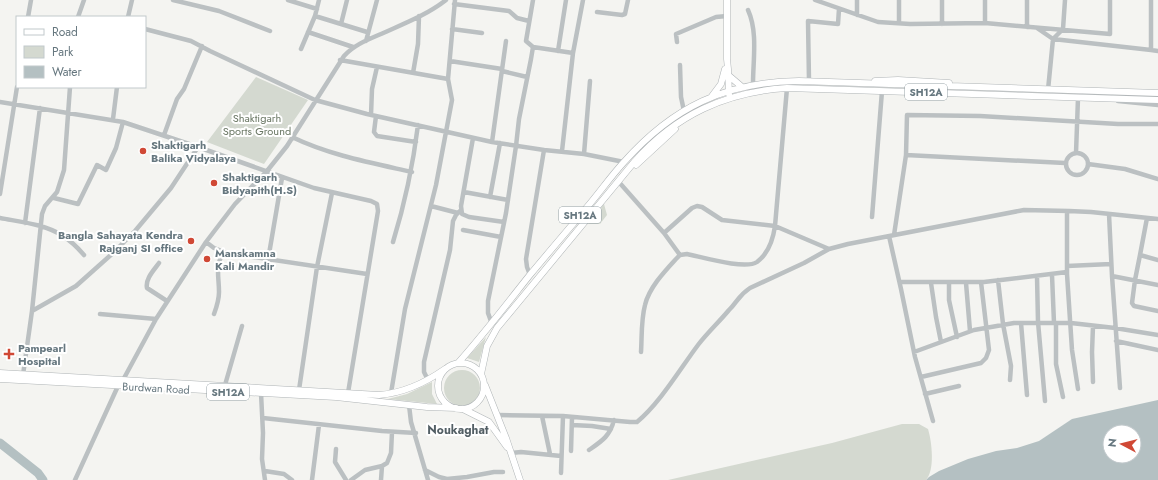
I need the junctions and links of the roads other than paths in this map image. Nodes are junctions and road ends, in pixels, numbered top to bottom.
1 (31, 0) edge
2 (84, 0) edge
3 (132, 0) edge
4 (173, 0) edge
5 (288, 0) edge
6 (319, 0) edge
7 (347, 0) edge
8 (377, 0) edge
9 (446, 0) edge
10 (533, 0) edge
11 (566, 0) edge
12 (583, 0) edge
13 (628, 0) edge
14 (727, 0) edge
15 (815, 0) edge
16 (857, 0) edge
17 (899, 0) edge
18 (942, 0) edge
19 (985, 0) edge
20 (1027, 0) edge
21 (1065, 0) edge
22 (1110, 0) edge
23 (1150, 0) edge
24 (440, 2) edge
25 (455, 2) edge
26 (827, 2) edge
27 (317, 9) junction
28 (839, 9) junction
29 (748, 10) dead end
30 (597, 12) dead end
31 (857, 15) junction
32 (28, 16) edge
33 (78, 16) edge
34 (128, 16) edge
35 (315, 16) junction
36 (419, 16) junction
37 (727, 16) junction
38 (529, 21) junction
39 (898, 23) junction
40 (985, 23) junction
41 (340, 24) junction
42 (942, 24) junction
43 (1027, 27) junction
44 (1037, 28) junction
45 (146, 29) edge
46 (452, 29) junction
47 (1063, 29) junction
48 (270, 31) dead end
49 (308, 32) junction
50 (367, 32) junction
51 (482, 33) dead end
52 (1053, 39) junction
53 (366, 41) junction
54 (506, 41) dead end
55 (677, 42) dead end
56 (202, 46) junction
57 (353, 47) junction
58 (532, 47) junction
59 (301, 49) dead end
60 (1151, 50) junction
61 (558, 51) junction
62 (1158, 51) edge
63 (573, 53) junction
64 (340, 60) junction
65 (450, 61) junction
66 (680, 65) dead end
67 (377, 67) junction
68 (502, 70) junction
69 (727, 72) junction
70 (413, 73) junction
71 (527, 77) junction
72 (448, 79) junction
73 (590, 81) dead end
74 (809, 81) junction
75 (753, 84) junction
76 (742, 87) junction
77 (17, 88) edge
78 (70, 88) edge
79 (117, 88) edge
80 (787, 88) junction
81 (882, 90) junction
82 (1048, 90) junction
83 (726, 91) junction
84 (1158, 93) edge
85 (711, 97) junction
86 (727, 98) junction
87 (1078, 98) junction
88 (1098, 99) junction
89 (315, 100) junction
90 (1158, 100) edge
91 (0, 102) edge
92 (15, 104) junction
93 (1158, 105) edge
94 (40, 108) junction
95 (684, 110) junction
96 (68, 112) junction
97 (373, 115) junction
98 (113, 119) junction
99 (123, 122) junction
100 (1077, 122) junction
101 (1158, 124) edge
102 (418, 125) junction
103 (446, 132) junction
104 (164, 135) junction
105 (292, 137) junction
106 (473, 138) junction
107 (416, 142) junction
108 (492, 142) junction
109 (500, 143) junction
110 (516, 146) junction
111 (198, 147) junction
112 (544, 150) junction
113 (562, 152) junction
114 (1076, 153) junction
115 (584, 154) junction
116 (906, 155) junction
117 (624, 162) junction
118 (1065, 163) junction
119 (1088, 164) junction
120 (267, 171) junction
121 (412, 172) junction
122 (282, 178) junction
123 (1158, 179) edge
124 (618, 181) junction
125 (464, 192) junction
126 (332, 193) junction
127 (0, 194) edge
128 (490, 197) junction
129 (54, 198) junction
130 (508, 200) junction
131 (431, 206) junction
132 (1069, 211) junction
133 (459, 212) junction
134 (1109, 214) junction
135 (872, 216) dead end
136 (0, 218) edge
137 (1147, 218) junction
138 (1158, 219) edge
139 (504, 222) junction
140 (25, 223) junction
141 (40, 226) junction
142 (775, 226) junction
143 (463, 230) dead end
144 (664, 233) junction
145 (891, 235) junction
146 (501, 237) junction
147 (206, 242) junction
148 (393, 242) dead end
149 (829, 249) junction
150 (222, 252) junction
151 (84, 255) dead end
152 (680, 255) junction
153 (1140, 255) junction
154 (268, 260) junction
155 (1158, 260) edge
156 (159, 262) dead end
157 (1111, 264) junction
158 (1067, 266) junction
159 (317, 267) junction
160 (1067, 272) junction
161 (368, 274) junction
162 (530, 275) junction
163 (1052, 275) junction
164 (1038, 276) junction
165 (1112, 276) junction
166 (998, 280) junction
167 (1135, 280) junction
168 (900, 282) junction
169 (981, 282) junction
170 (931, 283) junction
171 (949, 283) junction
172 (966, 283) junction
173 (1158, 285) edge
174 (167, 301) junction
175 (32, 311) junction
176 (1158, 311) edge
177 (100, 314) dead end
178 (214, 314) dead end
179 (156, 319) junction
180 (1038, 322) junction
181 (1021, 323) junction
182 (1055, 323) junction
183 (1071, 323) junction
184 (492, 324) junction
185 (1003, 324) junction
186 (242, 326) dead end
187 (1093, 326) junction
188 (986, 327) junction
189 (1115, 328) junction
190 (970, 331) junction
191 (1158, 335) edge
192 (957, 337) junction
193 (1116, 341) junction
194 (941, 342) junction
195 (1158, 350) edge
196 (641, 352) dead end
197 (914, 352) junction
198 (458, 363) junction
199 (446, 369) junction
200 (0, 373) edge
201 (481, 374) junction
202 (23, 375) junction
203 (921, 377) junction
204 (0, 379) edge
205 (124, 380) junction
206 (428, 380) junction
207 (1010, 380) dead end
208 (84, 381) junction
209 (484, 381) junction
210 (1093, 382) dead end
211 (225, 385) junction
212 (118, 386) junction
213 (960, 386) dead end
214 (1120, 388) dead end
215 (1078, 389) dead end
216 (299, 390) junction
217 (260, 393) junction
218 (348, 393) junction
219 (391, 393) junction
220 (925, 394) junction
221 (1027, 395) dead end
222 (365, 397) junction
223 (1063, 397) dead end
224 (1045, 401) dead end
225 (409, 405) junction
226 (456, 408) junction
227 (463, 409) junction
228 (498, 415) junction
229 (542, 416) junction
230 (563, 416) junction
231 (572, 417) junction
232 (263, 418) junction
233 (614, 420) junction
234 (933, 421) dead end
235 (319, 425) junction
236 (572, 425) junction
237 (611, 429) junction
238 (392, 432) junction
239 (416, 433) junction
240 (336, 449) dead end
241 (589, 450) dead end
242 (571, 451) dead end
243 (510, 452) junction
244 (550, 454) junction
245 (561, 456) junction
246 (382, 466) junction
247 (425, 470) junction
248 (265, 471) junction
249 (503, 472) dead end
250 (561, 473) dead end
251 (75, 480) edge
252 (266, 480) edge
253 (292, 480) edge
254 (312, 480) edge
255 (346, 480) edge
256 (351, 480) edge
257 (382, 480) edge
258 (428, 480) edge
259 (520, 480) edge

1 - 32 street
2 - 33 street
3 - 34 street
4 - 48 street
5 - 27 street
6 - 27 street
7 - 41 street
8 - 50 street
9 - 24 street
10 - 38 street
11 - 61 street
12 - 63 street
13 - 30 street
14 - 37 main road
15 - 26 street
16 - 31 street
17 - 39 street
18 - 42 street
19 - 40 street
20 - 43 street
21 - 47 street
22 - 47 street
23 - 60 street
24 - 36 street
25 - 38 street
25 - 46 street
26 - 28 street
27 - 35 street
28 - 31 street
28 - 74 street
29 - 75 street
31 - 39 street
35 - 41 street
35 - 49 street
36 - 53 street
36 - 70 street
37 - 55 street
37 - 69 main road
38 - 58 street
39 - 42 street
40 - 42 street
40 - 43 street
41 - 50 street
43 - 44 street
44 - 47 street
44 - 52 street
45 - 56 street
46 - 51 street
46 - 65 street
47 - 52 street
49 - 57 street
49 - 59 street
50 - 53 street
52 - 60 street
52 - 82 street
53 - 57 street
54 - 68 street
56 - 89 street
56 - 104 street
57 - 64 street
58 - 61 street
58 - 71 street
60 - 62 street
61 - 63 street
63 - 113 street
64 - 67 street
64 - 89 street
65 - 68 street
65 - 72 street
66 - 95 street
67 - 70 street
67 - 97 street
68 - 71 street
68 - 108 street
69 - 76 main road
69 - 83 main road
69 - 85 main road
70 - 72 street
71 - 110 street
72 - 103 street
73 - 115 street
74 - 75 main road, SH12A
74 - 82 main road, SH12A
75 - 76 main road, SH12A
76 - 83 main road, SH12A
77 - 92 street
78 - 96 street
79 - 98 street
80 - 81 main road, SH12A
80 - 86 main road, SH12A
80 - 142 street
81 - 87 main road, SH12A
81 - 135 street
82 - 84 main road, SH12A
83 - 85 main road, SH12A
83 - 86 main road
85 - 95 main road, SH12A
86 - 124 main road, SH12A
87 - 88 main road, SH12A
87 - 100 street
88 - 90 main road, SH12A
88 - 93 street
89 - 97 street
89 - 105 street
91 - 92 street
92 - 94 street
92 - 127 street
94 - 96 street
94 - 140 street
95 - 117 main road, SH12A
96 - 98 street
96 - 129 street
97 - 102 street
97 - 107 street
98 - 99 street
99 - 104 street
99 - 129 street
100 - 101 street
100 - 114 street
100 - 116 street
102 - 103 street
102 - 107 street
103 - 106 street
103 - 131 street
104 - 111 street
105 - 120 street
105 - 121 street
106 - 108 street
106 - 125 street
107 - 121 street
108 - 109 street
109 - 110 street
109 - 128 street
110 - 112 street
110 - 130 street
111 - 120 street
111 - 175 street
112 - 113 street
112 - 162 street
113 - 115 street
114 - 118 street
114 - 119 street
115 - 117 street
116 - 118 street
116 - 145 street
117 - 162 main road, SH12A
118 - 119 street
119 - 123 street
120 - 122 street
120 - 147 street
121 - 148 street
122 - 126 street
122 - 154 street
124 - 144 street
124 - 201 main road, SH12A
125 - 128 street
125 - 133 street
126 - 159 street
126 - 161 street
128 - 130 street
129 - 141 street
130 - 139 street
131 - 133 street
131 - 219 street
132 - 134 street
132 - 145 street
132 - 158 street
133 - 139 street
133 - 206 street
134 - 137 street
134 - 157 street
136 - 140 street
137 - 138 street
137 - 153 street
139 - 146 street
140 - 141 street
141 - 151 street
141 - 175 street
142 - 144 street
142 - 149 street
142 - 152 street
143 - 146 street
144 - 152 street
145 - 149 street
145 - 168 street
146 - 184 street
147 - 150 street
147 - 174 street
149 - 233 street
150 - 154 street
150 - 178 street
152 - 196 street
153 - 155 street
153 - 167 street
154 - 159 street
156 - 174 street
157 - 158 street
157 - 165 street
158 - 160 street
159 - 161 street
159 - 216 street
160 - 163 street
160 - 183 street
161 - 218 street
162 - 184 main road, SH12A
163 - 164 street
163 - 182 street
164 - 166 street
164 - 180 street
165 - 167 street
165 - 189 street
166 - 169 street
166 - 185 street
167 - 173 street
167 - 176 street
168 - 170 street
168 - 197 street
169 - 172 street
169 - 188 street
170 - 171 street
170 - 194 street
171 - 172 street
171 - 192 street
172 - 190 street
174 - 179 street
175 - 202 street
177 - 179 street
179 - 205 street
180 - 181 street
180 - 182 street
180 - 224 street
181 - 185 street
181 - 221 street
182 - 183 street
182 - 223 street
183 - 187 street
183 - 215 street
184 - 198 main road, SH12A
185 - 188 street
185 - 207 street
186 - 211 street
187 - 189 street
187 - 210 street
188 - 190 street
188 - 203 street
189 - 191 street
189 - 193 street
190 - 192 street
192 - 194 street
193 - 195 street
193 - 214 street
194 - 197 street
197 - 203 street
198 - 199 main road, SH12A
198 - 201 main road
199 - 206 main road, Burdwan Road / SH12A
199 - 226 main road, SH12A
200 - 202 main road, Burdwan Road / SH12A
201 - 209 main road
202 - 208 main road, Burdwan Road / SH12A
203 - 220 street
204 - 208 main road, Burdwan Road / SH12A
205 - 208 main road, Burdwan Road / SH12A
205 - 211 main road, Burdwan Road / SH12A
206 - 219 main road, Burdwan Road / SH12A
208 - 212 main road, Burdwan Road / SH12A
209 - 227 main road
209 - 228 main road
211 - 216 main road, Burdwan Road / SH12A
212 - 217 main road, Burdwan Road / SH12A
212 - 251 street
213 - 220 street
216 - 218 main road, Burdwan Road / SH12A
217 - 222 main road, Burdwan Road / SH12A
217 - 232 street
218 - 222 main road, Burdwan Road / SH12A
219 - 222 main road, Burdwan Road / SH12A
220 - 234 street
222 - 225 main road, Burdwan Road / SH12A
225 - 226 main road, Burdwan Road / SH12A
225 - 239 street
226 - 227 main road, SH12A
227 - 243 main road
228 - 229 street
228 - 243 main road
229 - 230 street
229 - 244 street
230 - 231 street
230 - 245 street
231 - 233 street
231 - 236 street
232 - 235 street
232 - 248 street
233 - 237 street
235 - 238 street
235 - 254 street
236 - 237 street
236 - 242 street
237 - 241 street
238 - 239 street
238 - 246 street
239 - 247 street
240 - 255 street
243 - 244 street
243 - 259 main road
244 - 245 street
245 - 250 street
246 - 256 street
246 - 257 street
247 - 249 street
247 - 258 street
248 - 252 street
248 - 253 street

